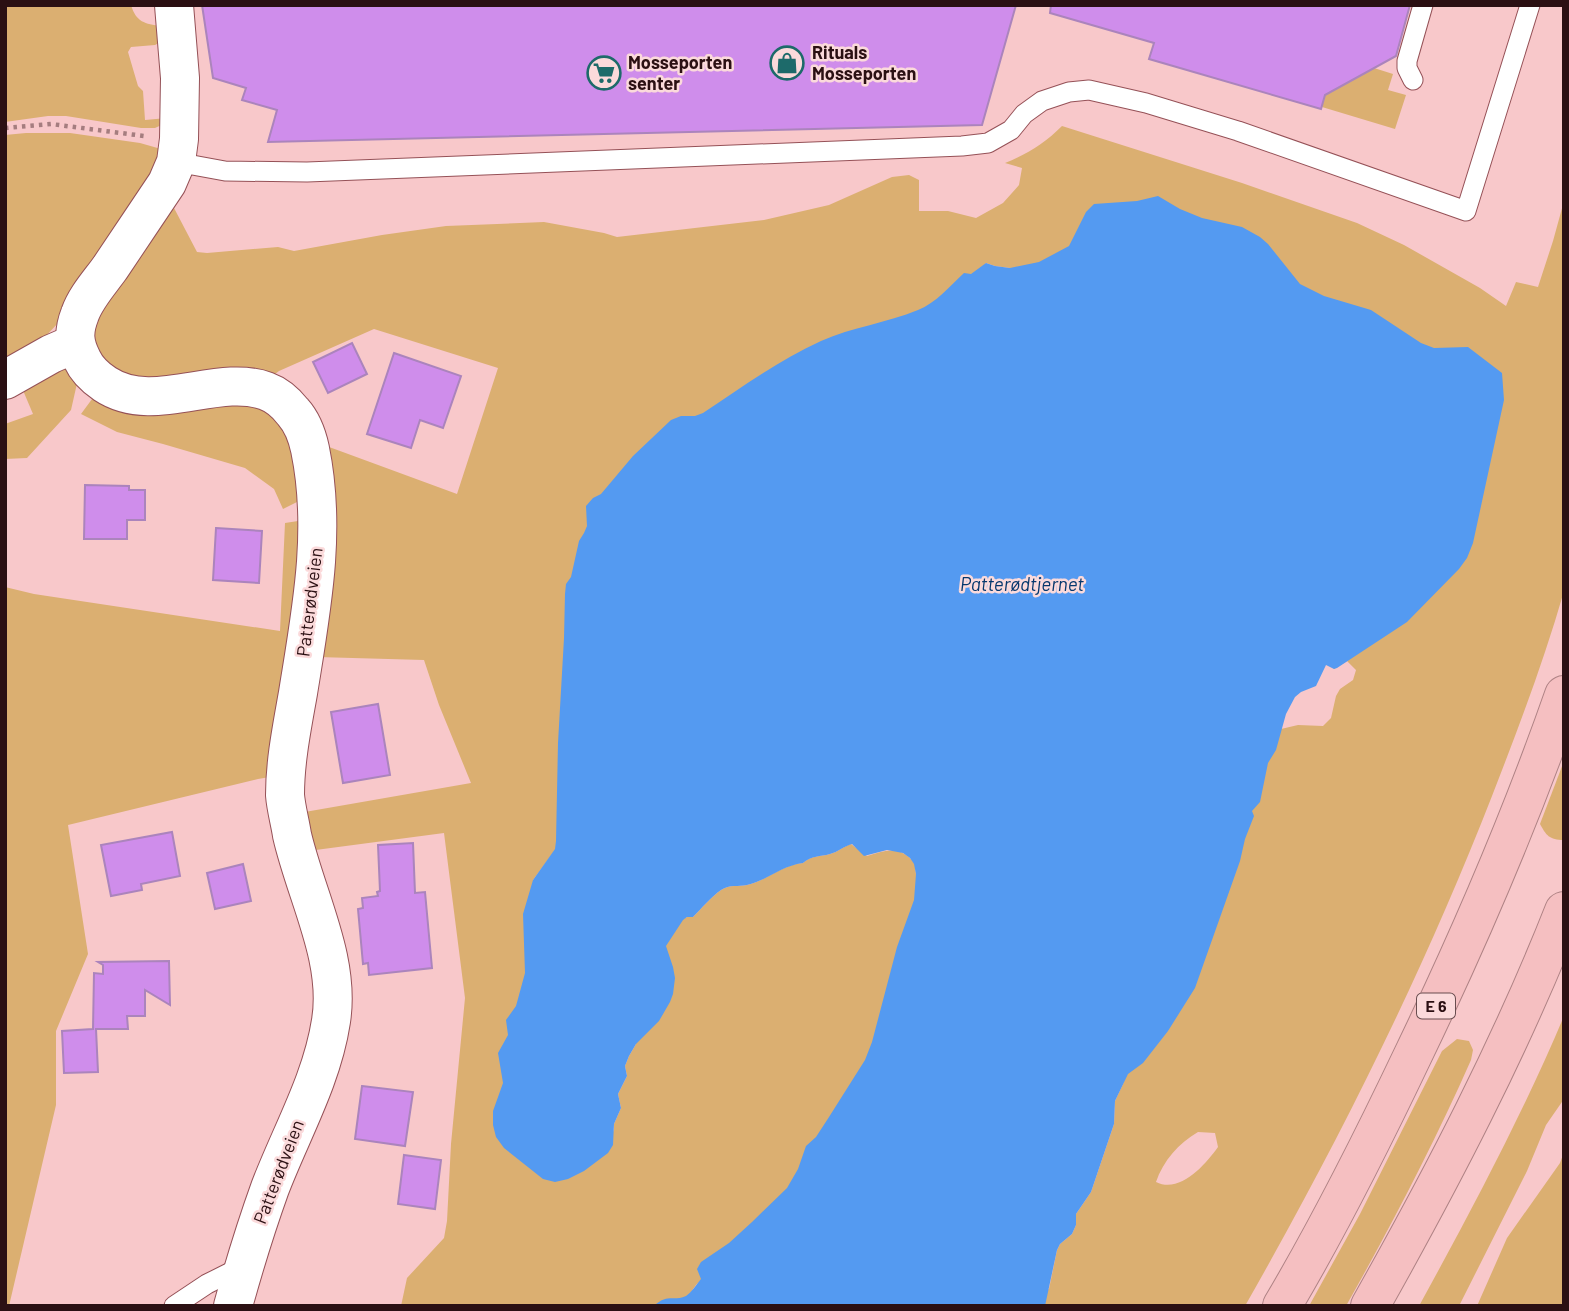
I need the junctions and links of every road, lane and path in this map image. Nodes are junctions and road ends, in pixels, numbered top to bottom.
1 (174, 5) edge
2 (1423, 5) edge
3 (1530, 5) edge
4 (1413, 80) dead end
5 (5, 128) edge
6 (177, 151) junction
7 (74, 344) junction
8 (5, 380) edge
9 (1564, 695) edge
10 (1564, 911) edge
11 (238, 1290) edge
12 (174, 1306) edge
13 (1282, 1306) edge
14 (1370, 1306) edge

1 - 6 street
2 - 4 lane
3 - 6 lane
5 - 6 path
6 - 7 street
7 - 8 street
7 - 11 street, Patterødveien
9 - 13 highway, E 6
10 - 14 highway
11 - 12 lane

